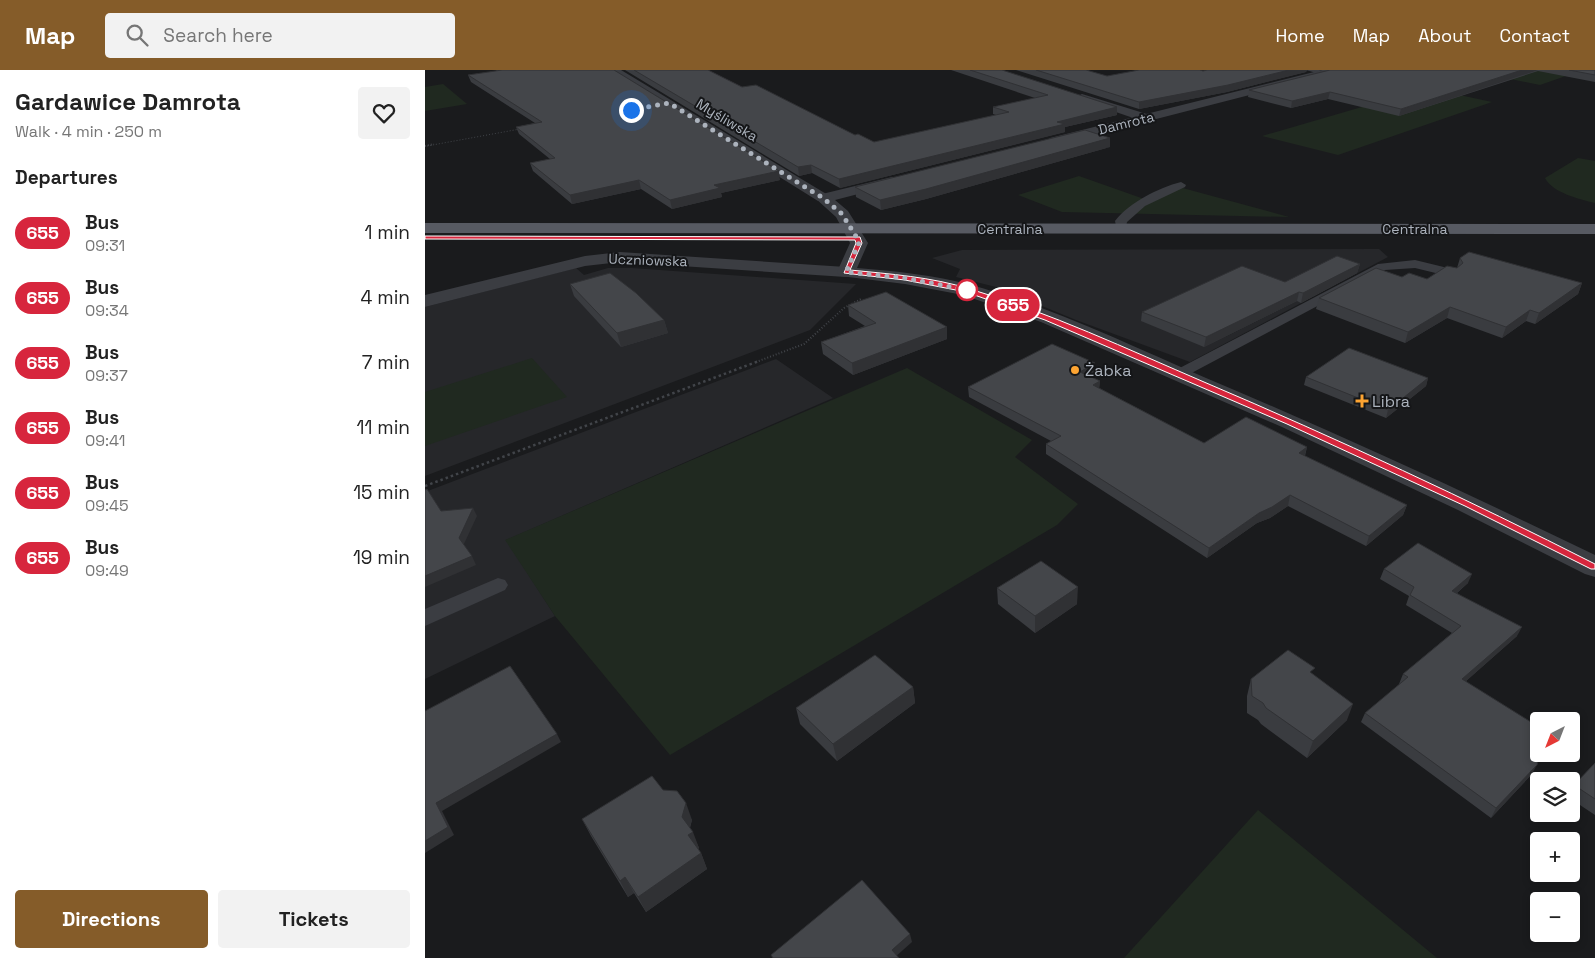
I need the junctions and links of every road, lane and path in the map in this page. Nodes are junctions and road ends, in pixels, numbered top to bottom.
1 (614, 70) edge
2 (1310, 70) edge
3 (1329, 72) edge
4 (1073, 94) edge
5 (1147, 118) junction
6 (522, 129) edge
7 (1042, 144) edge
8 (425, 146) edge
9 (909, 177) edge
10 (1181, 185) dead end
11 (823, 198) junction
12 (425, 228) edge
13 (1121, 229) junction
14 (1595, 229) edge
15 (854, 233) junction
16 (425, 238) edge
17 (1595, 239) edge
18 (846, 272) junction
19 (1452, 273) edge
20 (867, 296) edge
21 (425, 301) edge
22 (1179, 374) junction
23 (425, 486) edge
24 (1595, 567) edge
25 (498, 585) dead end
26 (425, 618) edge

1 - 11 street, Myśliwska
2 - 3 lane
3 - 5 street, Damrota
4 - 5 street
5 - 7 street, Damrota
6 - 8 path
9 - 11 street
10 - 13 lane
11 - 15 street
12 - 15 main road, Centralna
13 - 14 main road, Centralna
13 - 15 main road, Centralna
15 - 16 main road, Centralna
15 - 17 main road, Centralna
15 - 18 street
18 - 21 street, Uczniowska
18 - 22 street, Uczniowska
19 - 22 lane
20 - 23 path
22 - 24 street, Uczniowska
25 - 26 lane

